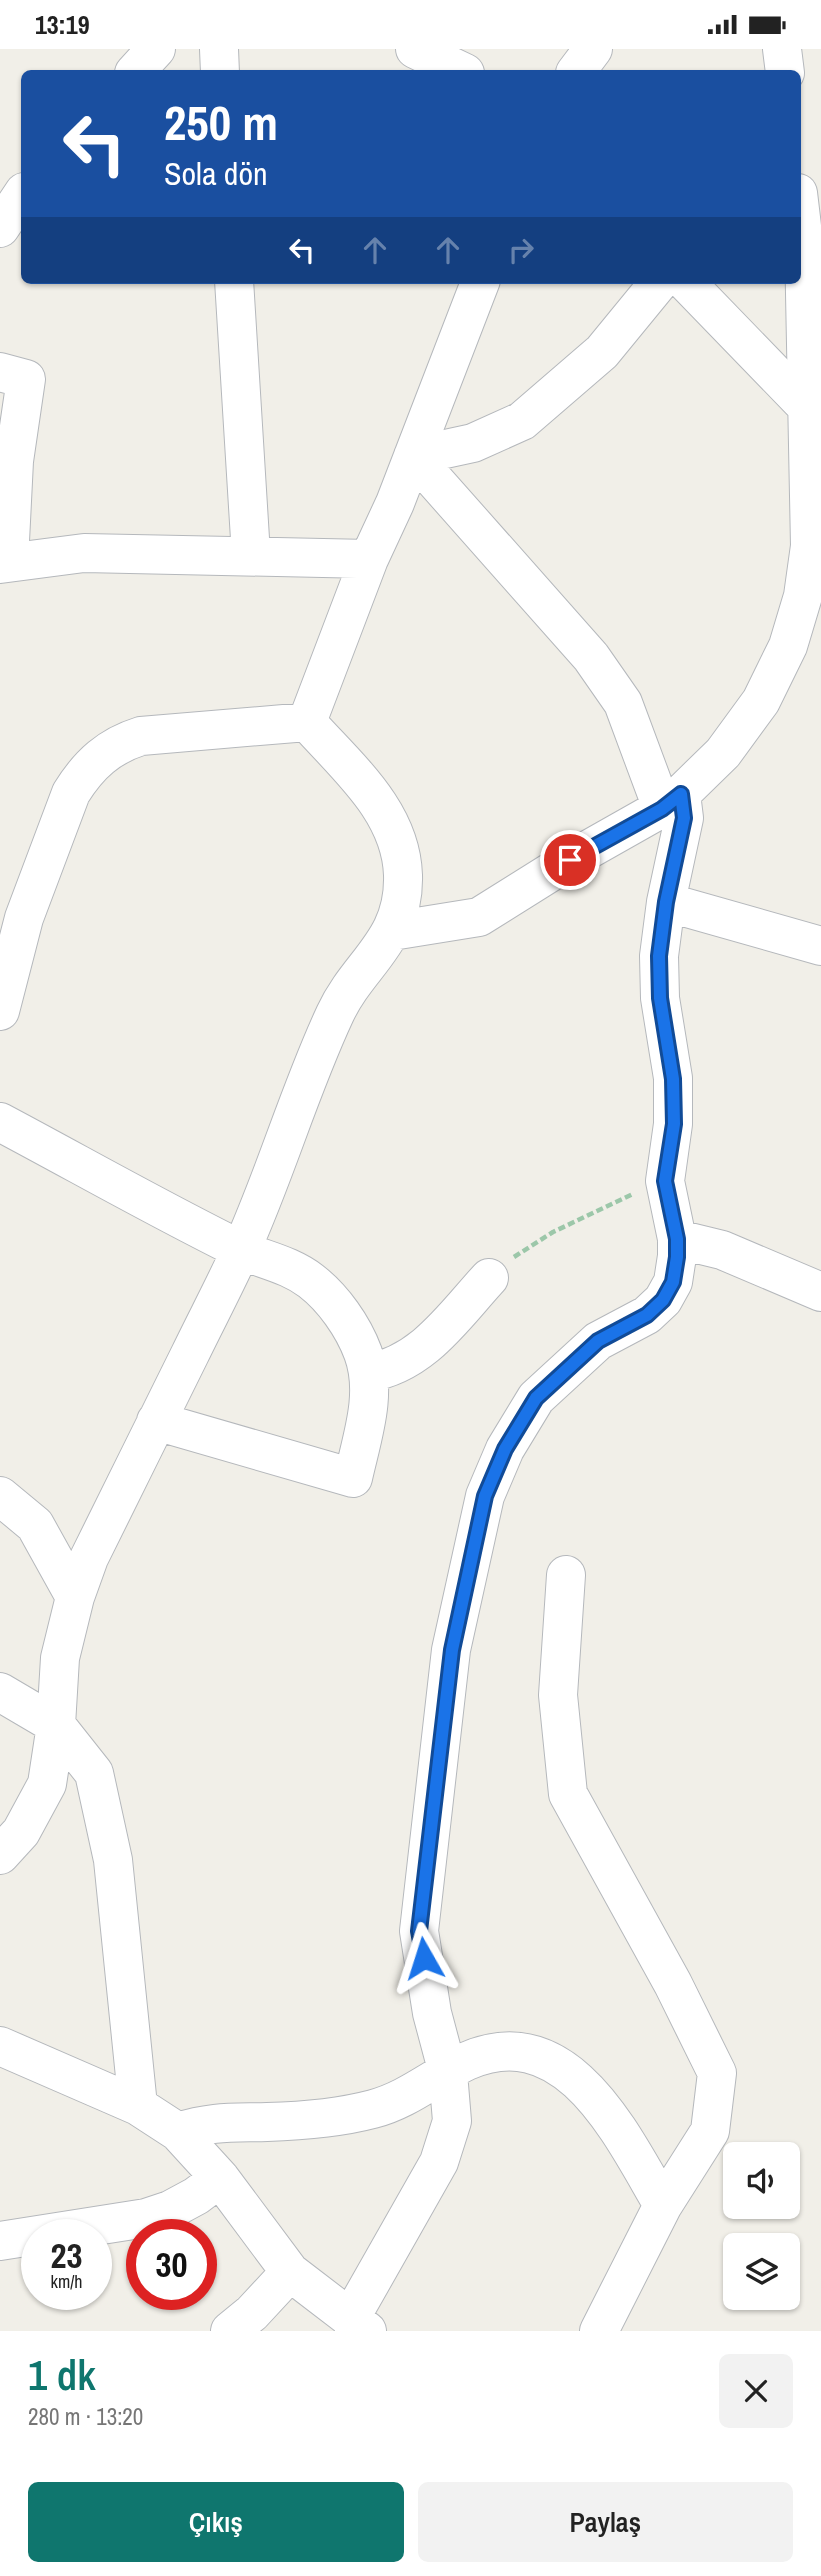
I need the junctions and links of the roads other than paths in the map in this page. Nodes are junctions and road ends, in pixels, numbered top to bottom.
1 (156, 49) edge
2 (219, 49) edge
3 (415, 49) edge
4 (593, 49) edge
5 (782, 49) edge
6 (137, 70) edge
7 (220, 70) edge
8 (459, 70) edge
9 (577, 70) edge
10 (785, 70) edge
11 (21, 196) edge
12 (806, 197) edge
13 (0, 227) edge
14 (234, 284) edge
15 (479, 284) edge
16 (658, 284) edge
17 (688, 284) edge
18 (0, 372) edge
19 (805, 405) junction
20 (413, 456) junction
21 (815, 547) edge
22 (251, 555) junction
23 (369, 559) junction
24 (5, 563) edge
25 (307, 722) junction
26 (672, 801) junction
27 (666, 902) junction
28 (12, 907) edge
29 (393, 931) junction
30 (821, 946) edge
31 (0, 1010) edge
32 (0, 1122) edge
33 (677, 1239) junction
34 (241, 1250) junction
35 (489, 1278) road end
36 (821, 1292) edge
37 (368, 1373) junction
38 (156, 1421) junction
39 (0, 1496) edge
40 (566, 1575) dead end
41 (75, 1597) junction
42 (0, 1692) edge
43 (56, 1725) junction
44 (0, 1855) edge
45 (0, 2046) edge
46 (448, 2073) junction
47 (138, 2106) junction
48 (178, 2132) junction
49 (220, 2178) junction
50 (663, 2205) junction
51 (0, 2241) edge
52 (290, 2271) junction
53 (359, 2325) edge
54 (230, 2331) edge
55 (599, 2331) edge

1 - 6 street
2 - 7 street
3 - 8 street
4 - 9 street
5 - 10 street
11 - 13 street
12 - 19 street
14 - 22 street
15 - 20 street
16 - 20 street
17 - 19 street
18 - 24 street
19 - 21 street
20 - 23 street
20 - 26 street
21 - 26 street
22 - 23 street
22 - 24 street
23 - 25 street
25 - 28 street
25 - 29 street
26 - 27 street
26 - 29 street
27 - 30 street
27 - 33 street
28 - 31 street
29 - 34 street
32 - 34 street
33 - 36 street
33 - 46 street
34 - 37 street
34 - 38 street
35 - 37 street
37 - 38 street
38 - 41 street
39 - 41 street
40 - 50 street
41 - 43 street
42 - 43 street
43 - 44 street
43 - 47 street
45 - 47 street
46 - 48 street
46 - 50 street
46 - 53 street
47 - 48 street
48 - 49 street
49 - 51 street
49 - 52 street
50 - 55 street
52 - 53 street
52 - 54 street

